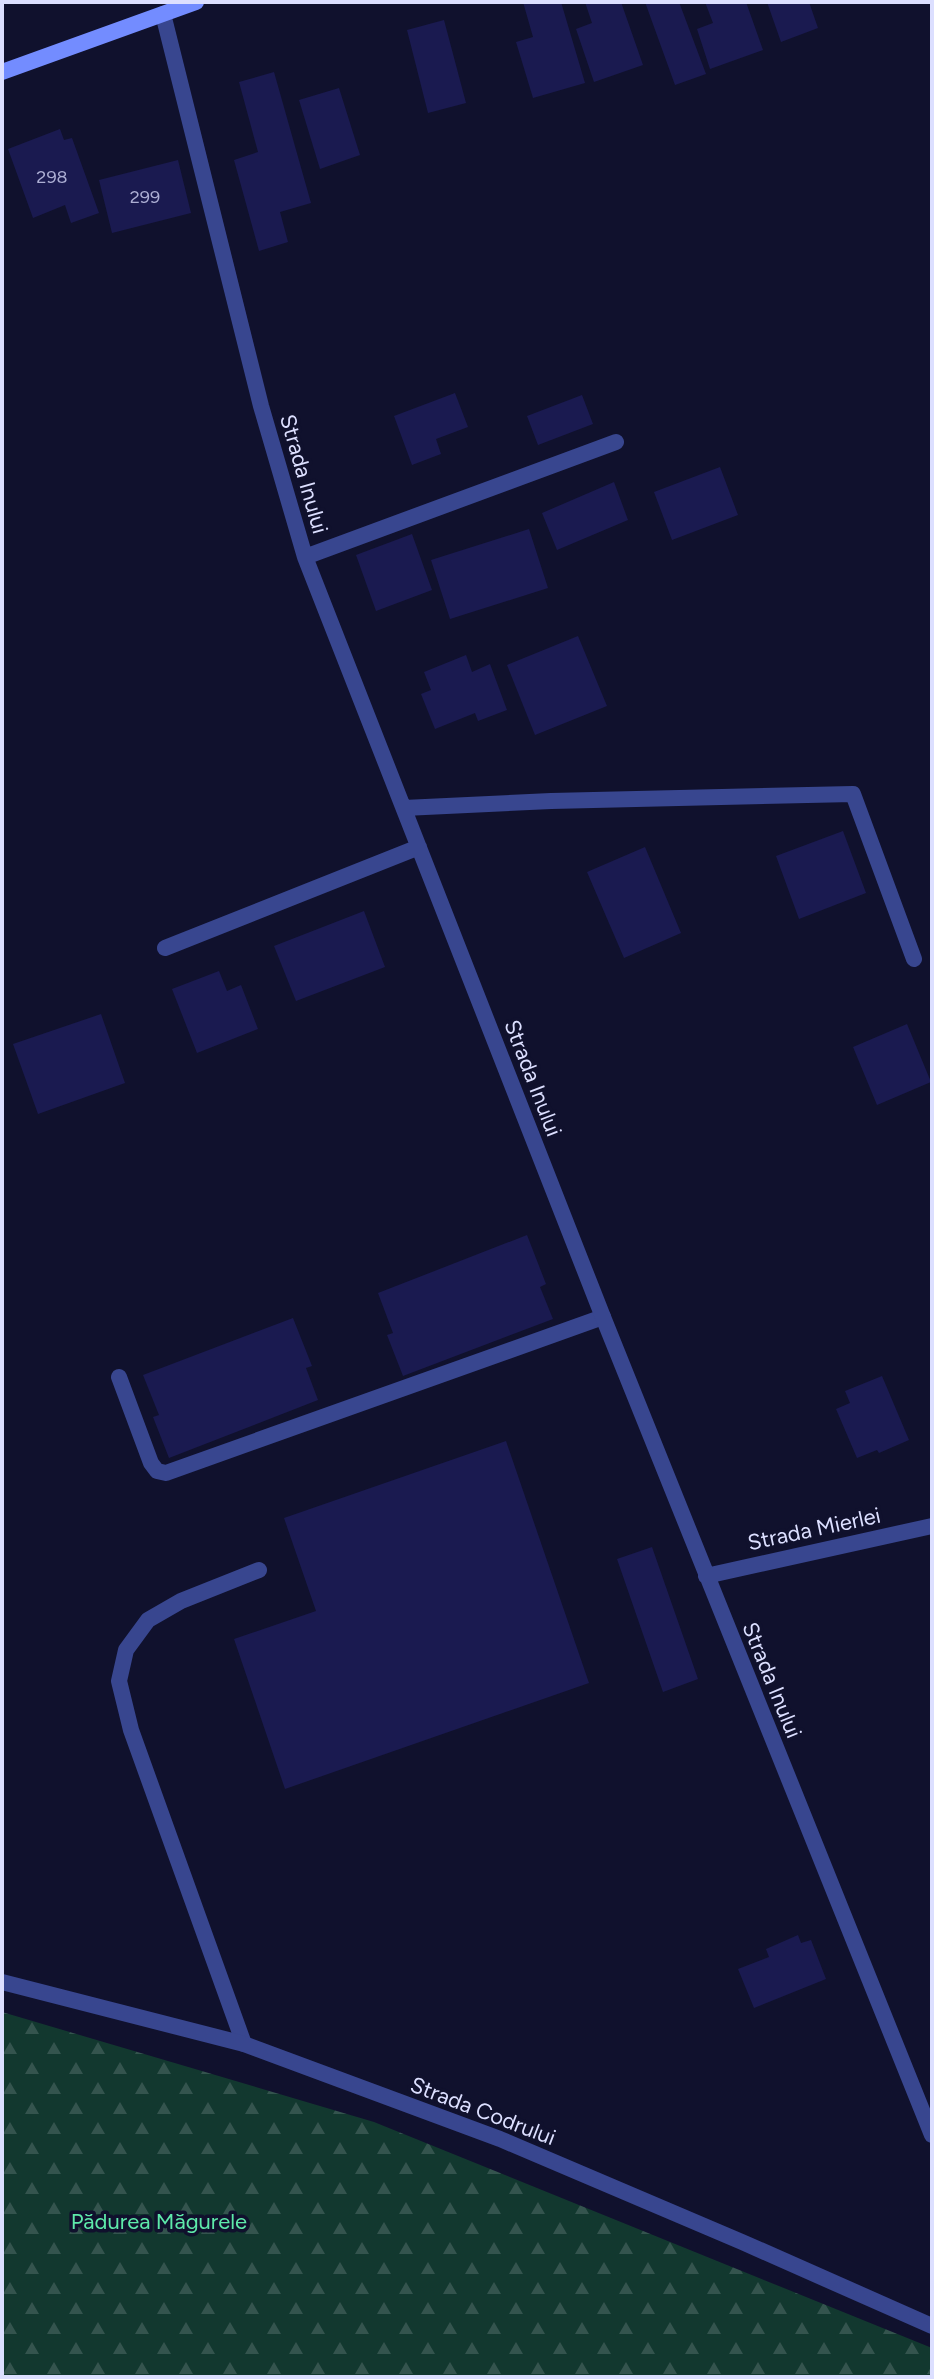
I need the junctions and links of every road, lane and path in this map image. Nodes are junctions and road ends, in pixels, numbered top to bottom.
1 (191, 3) edge
2 (163, 14) junction
3 (2, 72) edge
4 (616, 442) dead end
5 (305, 557) junction
6 (404, 808) junction
7 (419, 847) junction
8 (165, 948) dead end
9 (914, 959) dead end
10 (603, 1317) junction
11 (119, 1377) dead end
12 (932, 1526) edge
13 (259, 1570) dead end
14 (706, 1576) junction
15 (2, 1982) edge
16 (244, 2044) junction
17 (932, 2135) edge
18 (932, 2326) edge

1 - 2 main road
2 - 3 main road
2 - 5 street, Strada Inului
4 - 5 street
5 - 6 street, Strada Inului
6 - 7 street, Strada Inului
6 - 9 street
7 - 8 street
7 - 10 street, Strada Inului
10 - 11 street
10 - 14 street, Strada Inului
12 - 14 street, Strada Mierlei
13 - 16 street
14 - 17 street, Strada Inului
15 - 16 street, Strada Codrului
16 - 18 street, Strada Codrului

